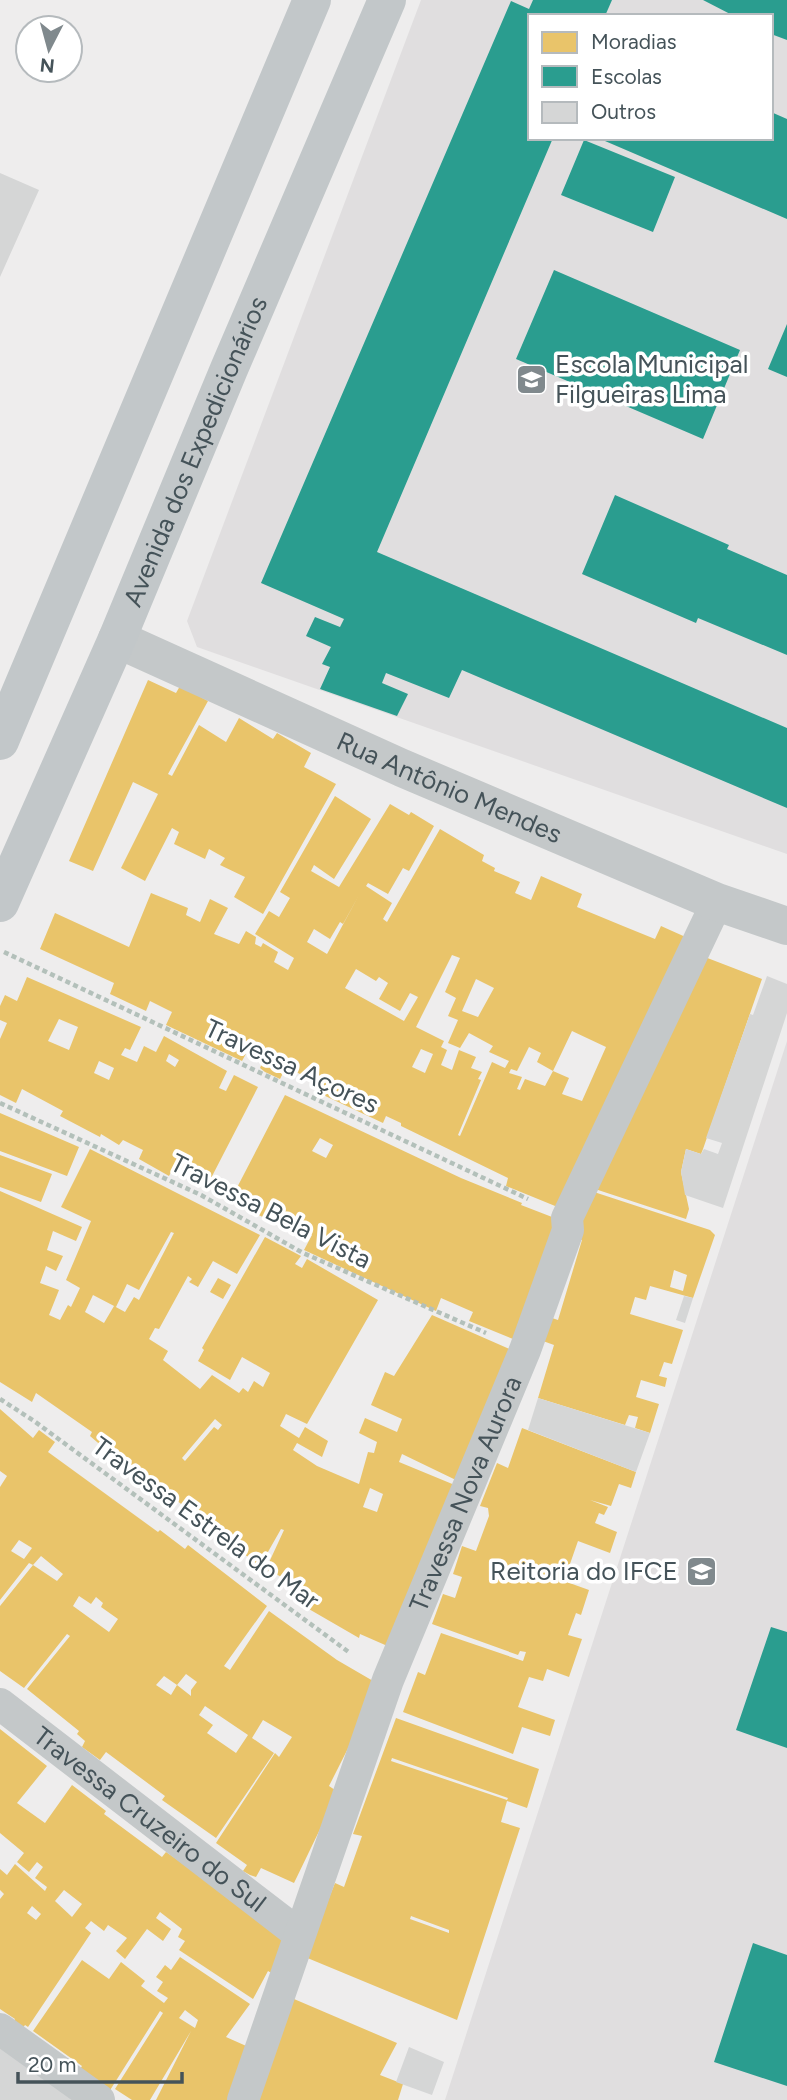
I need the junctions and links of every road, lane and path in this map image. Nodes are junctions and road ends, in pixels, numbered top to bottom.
1 (312, 0) edge
2 (387, 0) edge
3 (117, 639) junction
4 (0, 741) edge
5 (717, 902) junction
6 (0, 903) edge
7 (787, 926) edge
8 (0, 950) edge
9 (0, 1103) edge
10 (567, 1218) junction
11 (525, 1350) junction
12 (0, 1399) edge
13 (387, 1680) junction
14 (0, 1704) edge
15 (299, 1934) junction
16 (0, 2029) edge
17 (99, 2100) edge
18 (243, 2100) edge

1 - 4 main road
2 - 3 main road, Avenida dos Expedicionários
3 - 5 street, Rua Antônio Mendes
3 - 6 main road, Avenida dos Expedicionários
5 - 7 street, Rua Antônio Mendes
5 - 10 lane, Travessa Nova Aurora
8 - 10 path, Travessa Açores
9 - 11 path, Travessa Bela Vista
10 - 11 lane, Travessa Nova Aurora
11 - 13 lane, Travessa Nova Aurora
12 - 13 path, Travessa Estrela do Mar
13 - 15 lane, Travessa Nova Aurora
14 - 15 lane, Travessa Cruzeiro do Sul
15 - 18 lane, Travessa Nova Aurora
16 - 17 lane

